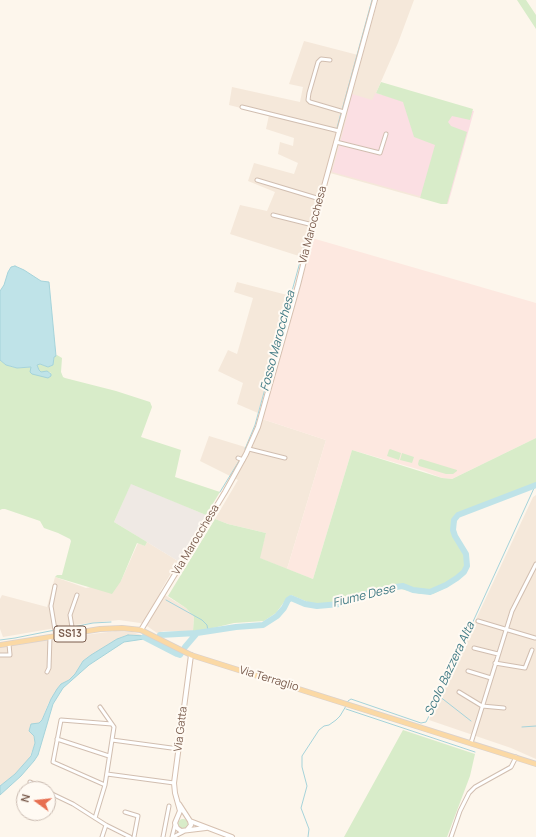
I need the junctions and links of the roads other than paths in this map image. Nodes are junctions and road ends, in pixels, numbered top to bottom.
1 (375, 0) edge
2 (330, 60) dead end
3 (242, 107) dead end
4 (343, 111) junction
5 (339, 131) junction
6 (386, 134) dead end
7 (336, 142) junction
8 (258, 180) dead end
9 (320, 199) junction
10 (273, 215) dead end
11 (313, 225) junction
12 (249, 449) junction
13 (238, 458) dead end
14 (285, 458) dead end
15 (243, 460) junction
16 (536, 564) edge
17 (535, 569) edge
18 (56, 586) dead end
19 (77, 595) dead end
20 (478, 621) dead end
21 (73, 629) junction
22 (506, 629) junction
23 (141, 630) junction
24 (56, 632) junction
25 (50, 637) junction
26 (535, 638) dead end
27 (0, 644) edge
28 (9, 646) junction
29 (474, 648) dead end
30 (532, 650) dead end
31 (498, 654) junction
32 (0, 655) edge
33 (192, 655) junction
34 (495, 663) junction
35 (468, 671) dead end
36 (47, 672) dead end
37 (491, 678) junction
38 (459, 692) dead end
39 (482, 706) junction
40 (100, 707) dead end
41 (504, 708) dead end
42 (112, 724) junction
43 (57, 739) junction
44 (112, 740) junction
45 (471, 743) junction
46 (179, 749) junction
47 (109, 756) junction
48 (516, 757) junction
49 (536, 764) edge
50 (107, 774) junction
51 (174, 783) junction
52 (105, 785) junction
53 (56, 796) edge
54 (178, 802) junction
55 (169, 806) dead end
56 (125, 812) dead end
57 (95, 818) junction
58 (190, 820) junction
59 (176, 821) junction
60 (106, 825) junction
61 (206, 828) junction
62 (185, 831) junction
63 (102, 837) edge
64 (130, 837) edge
65 (134, 837) edge
66 (164, 837) edge
67 (172, 837) edge
68 (232, 837) edge
69 (451, 837) edge

1 - 4 street, Via Marocchesa
2 - 4 street
3 - 5 street
4 - 5 street, Via Marocchesa
5 - 7 street, Via Marocchesa
6 - 7 street
7 - 9 street, Via Marocchesa
8 - 9 street
9 - 11 street, Via Marocchesa
10 - 11 street
11 - 12 street, Via Marocchesa
12 - 14 street
12 - 15 street, Via Marocchesa
13 - 15 street
15 - 23 street, Via Marocchesa
16 - 17 street
17 - 22 street
18 - 24 street
19 - 21 street
20 - 22 street
21 - 23 main road, Via Terraglio / SS13
21 - 24 main road, Via Terraglio / SS13
22 - 26 street
22 - 31 street
23 - 33 main road, Via Terraglio / SS13
24 - 25 main road, Via Terraglio / SS13
25 - 28 main road, Via Terraglio / SS13
25 - 36 street
27 - 28 main road, Via Terraglio / SS13
28 - 32 street
29 - 31 street
30 - 34 street
31 - 34 street
33 - 45 main road, Via Terraglio
33 - 46 street, Via Gatta
34 - 37 street
35 - 37 street
37 - 39 street
38 - 39 street
39 - 41 street
39 - 45 street
40 - 42 street
42 - 43 street
42 - 44 street
43 - 47 street
43 - 52 street
44 - 46 street
44 - 47 street
45 - 48 main road, Via Terraglio
46 - 51 street, Via Gatta
47 - 50 street
48 - 49 main road, Via Terraglio
48 - 69 street
50 - 51 street
50 - 52 street
51 - 54 street, Via Gatta
52 - 57 street
53 - 57 street
54 - 58 street, Via Gatta
54 - 59 street, Via Gatta
55 - 66 street
56 - 65 street
57 - 60 street
58 - 59 street
58 - 61 street
58 - 62 street
59 - 62 street
59 - 67 street
60 - 63 street
60 - 64 street
61 - 62 street
61 - 68 street
62 - 67 street

